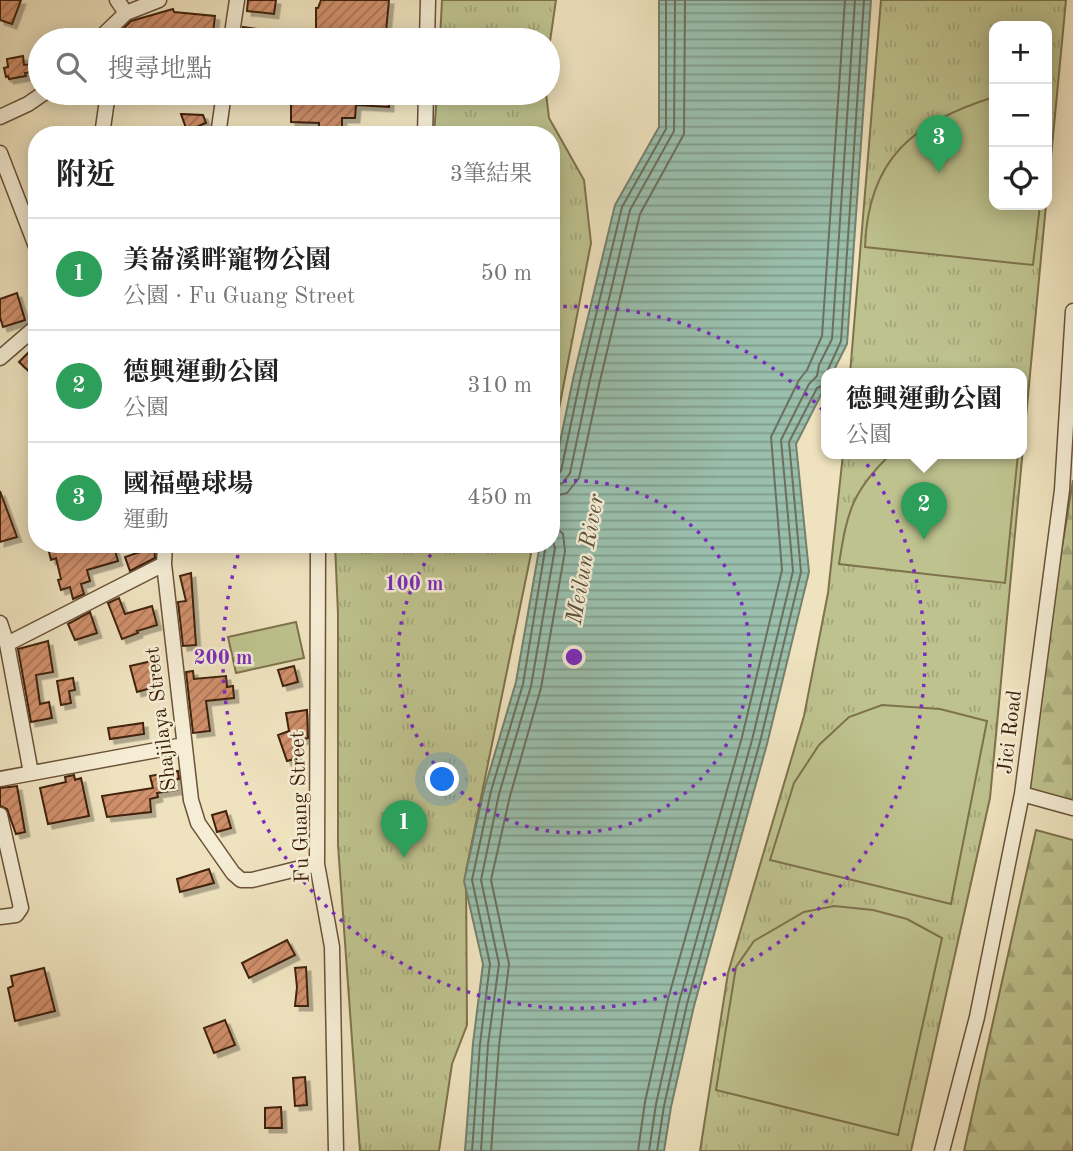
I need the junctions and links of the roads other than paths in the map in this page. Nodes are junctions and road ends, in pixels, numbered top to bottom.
1 (117, 0) edge
2 (159, 0) edge
3 (232, 0) edge
4 (428, 0) edge
5 (122, 16) junction
6 (110, 28) edge
7 (119, 28) edge
8 (231, 28) edge
9 (427, 28) edge
10 (28, 103) edge
11 (106, 105) edge
12 (222, 105) edge
13 (426, 105) edge
14 (0, 117) edge
15 (103, 126) edge
16 (219, 126) edge
17 (425, 126) edge
18 (0, 153) edge
19 (28, 226) edge
20 (1073, 312) edge
21 (28, 334) edge
22 (0, 358) edge
23 (165, 553) edge
24 (318, 553) edge
25 (164, 564) junction
26 (0, 623) edge
27 (7, 644) junction
28 (184, 745) junction
29 (32, 773) junction
30 (0, 779) edge
31 (1022, 794) junction
32 (1073, 808) edge
33 (0, 815) edge
34 (317, 864) junction
35 (0, 918) edge
36 (336, 1151) edge
37 (942, 1151) edge

1 - 5 street
2 - 5 street
3 - 8 street
4 - 9 street
5 - 6 street
5 - 7 street
10 - 14 street
11 - 15 street
12 - 16 street
13 - 17 street
18 - 19 street
20 - 31 street, Jici Road
21 - 22 street
23 - 25 street, Shajilaya Street
24 - 34 street, Fu Guang Street
25 - 27 street
25 - 28 street, Shajilaya Street
26 - 27 street
27 - 29 street
28 - 29 street
28 - 34 street, Shajilaya Street
29 - 30 street
31 - 32 street
31 - 37 street, Jici Road
33 - 35 street
34 - 36 street, Fu Guang Street

